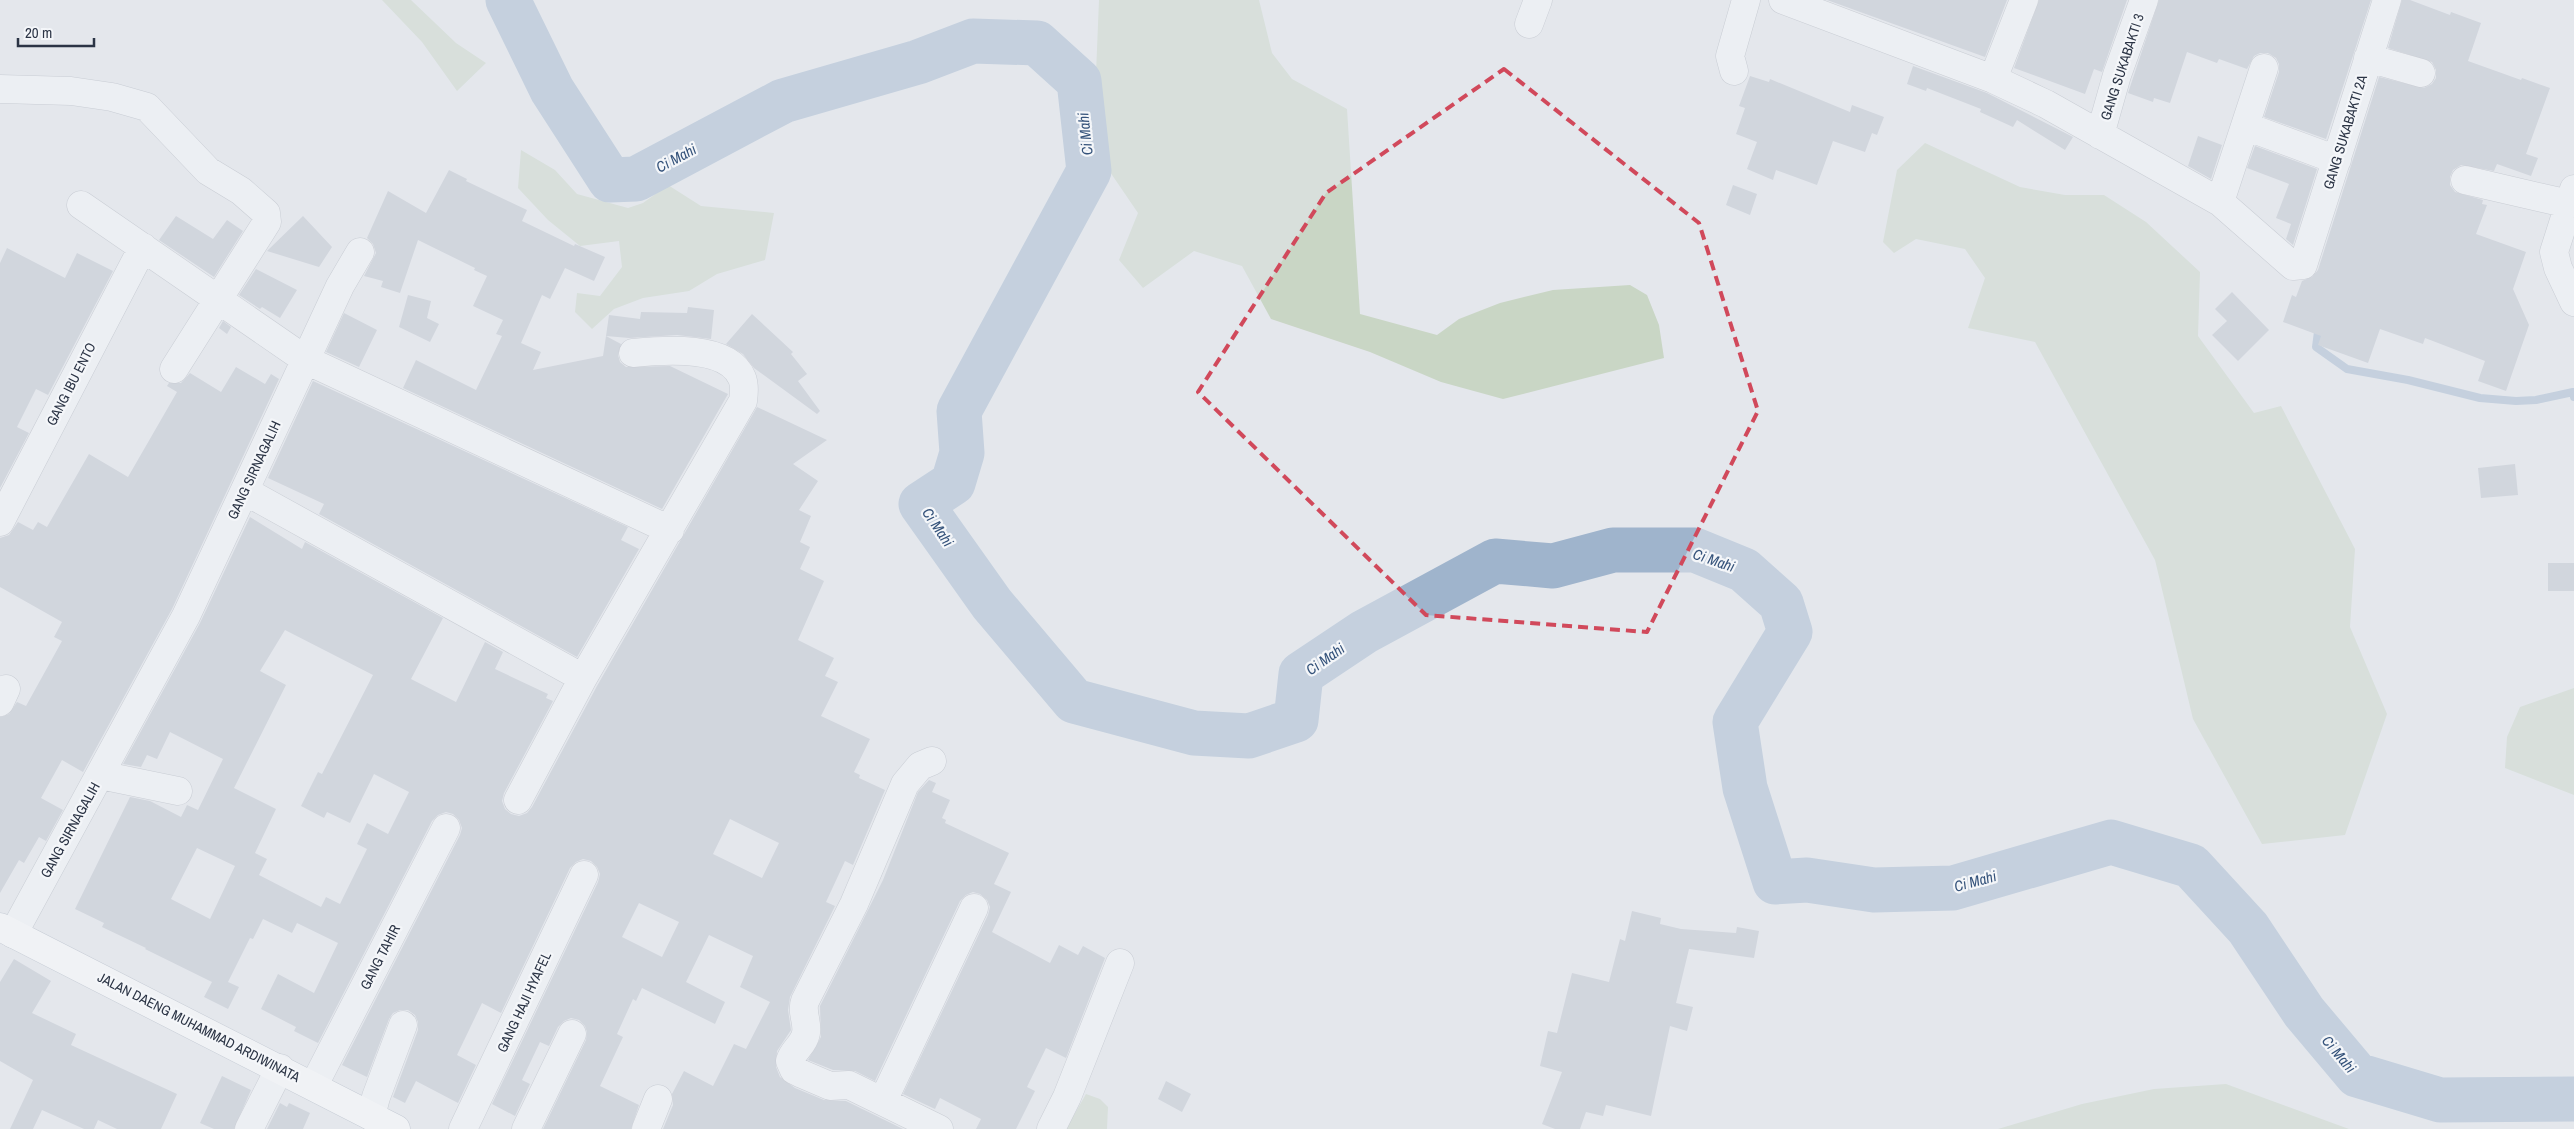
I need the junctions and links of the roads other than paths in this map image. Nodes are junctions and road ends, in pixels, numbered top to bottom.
1 (1746, 0) edge
2 (1783, 0) edge
3 (2024, 0) edge
4 (2144, 0) edge
5 (2387, 0) edge
6 (2368, 58) junction
7 (2264, 68) dead end
8 (1734, 71) dead end
9 (2421, 73) dead end
10 (1993, 79) junction
11 (0, 89) edge
12 (2245, 126) junction
13 (2100, 135) junction
14 (2337, 160) junction
15 (2465, 180) dead end
16 (2572, 196) edge
17 (2220, 202) junction
18 (81, 205) dead end
19 (143, 246) junction
20 (360, 252) dead end
21 (217, 300) junction
22 (2574, 302) edge
23 (633, 353) dead end
24 (306, 360) junction
25 (174, 368) dead end
26 (245, 491) junction
27 (0, 522) edge
28 (670, 530) junction
29 (583, 678) junction
30 (932, 761) dead end
31 (100, 775) junction
32 (178, 791) dead end
33 (518, 800) dead end
34 (446, 828) dead end
35 (584, 875) dead end
36 (974, 908) dead end
37 (6, 930) edge
38 (1120, 963) dead end
39 (403, 1025) dead end
40 (572, 1034) dead end
41 (280, 1068) junction
42 (314, 1086) junction
43 (658, 1099) dead end
44 (883, 1101) junction
45 (374, 1106) junction
46 (249, 1129) edge
47 (396, 1129) edge
48 (463, 1129) edge
49 (526, 1129) edge
50 (646, 1129) edge
51 (939, 1129) edge
52 (1051, 1129) edge

1 - 8 street
2 - 10 street
3 - 10 street
4 - 13 street, GANG SUKABAKTI 3
5 - 6 street, GANG SUKABAKTI 2A
6 - 9 street
6 - 14 street, GANG SUKABAKTI 2A
7 - 12 street
10 - 13 street
11 - 21 street
12 - 14 street
12 - 17 street
13 - 17 street
14 - 17 street, GANG SUKABAKTI 2A
15 - 16 street
16 - 22 street
18 - 19 street
19 - 21 street
19 - 27 street, GANG IBU ENTO
20 - 24 street, GANG SIRNAGALIH
21 - 24 street
21 - 25 street
23 - 28 street
24 - 26 street, GANG SIRNAGALIH
24 - 28 street
26 - 29 street
26 - 31 street, GANG SIRNAGALIH
28 - 29 street
29 - 33 street
30 - 44 street
31 - 32 street
31 - 37 street, GANG SIRNAGALIH
34 - 42 street, GANG TAHIR
35 - 48 street, GANG HAJI HYAFEL
36 - 44 street
37 - 41 main road, JALAN DAENG MUHAMMAD ARDIWINATA
38 - 52 street
39 - 45 street
40 - 49 street
41 - 42 main road, JALAN DAENG MUHAMMAD ARDIWINATA
41 - 46 street
42 - 45 main road, JALAN DAENG MUHAMMAD ARDIWINATA
43 - 50 street
44 - 51 street
45 - 47 main road, JALAN DAENG MUHAMMAD ARDIWINATA

